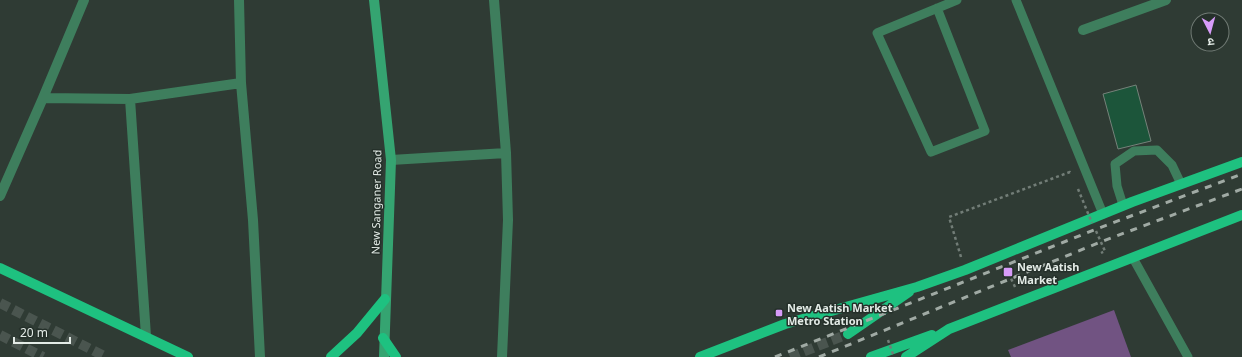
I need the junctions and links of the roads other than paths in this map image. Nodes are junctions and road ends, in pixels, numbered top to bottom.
1 (84, 0) edge
2 (239, 0) edge
3 (374, 0) edge
4 (494, 0) edge
5 (957, 0) edge
6 (1016, 0) edge
7 (1166, 0) edge
8 (937, 8) junction
9 (1083, 30) dead end
10 (241, 83) junction
11 (43, 98) junction
12 (130, 99) junction
13 (506, 153) junction
14 (391, 160) junction
15 (1242, 162) edge
16 (1181, 184) junction
17 (0, 196) edge
18 (1123, 205) junction
19 (1103, 214) junction
20 (1242, 215) edge
21 (1132, 258) junction
22 (0, 268) edge
23 (917, 287) junction
24 (385, 299) junction
25 (949, 329) junction
26 (848, 334) tunnel mouth
27 (146, 336) junction
28 (383, 338) junction
29 (188, 357) edge
30 (260, 357) edge
31 (331, 357) edge
32 (384, 357) edge
33 (396, 357) edge
34 (502, 357) edge
35 (700, 357) edge
36 (871, 357) edge
37 (906, 357) edge
38 (1188, 357) edge

1 - 11 street
2 - 10 street
3 - 14 street, New Sanganer Road
4 - 13 street
5 - 8 lane
6 - 19 lane
7 - 9 street
8 - 8 lane
10 - 12 street
10 - 30 street
11 - 12 street
11 - 17 street
12 - 27 street
13 - 14 street
13 - 34 street
14 - 24 street, New Sanganer Road
15 - 16 main road
16 - 18 main road
16 - 18 lane
18 - 19 main road
19 - 23 main road
20 - 21 main road
21 - 25 main road
21 - 38 lane
22 - 27 main road
23 - 26 main road
23 - 35 main road
24 - 28 street, New Sanganer Road
24 - 31 main road
25 - 36 main road
25 - 37 main road
27 - 29 main road
28 - 32 street, New Sanganer Road
28 - 33 main road

